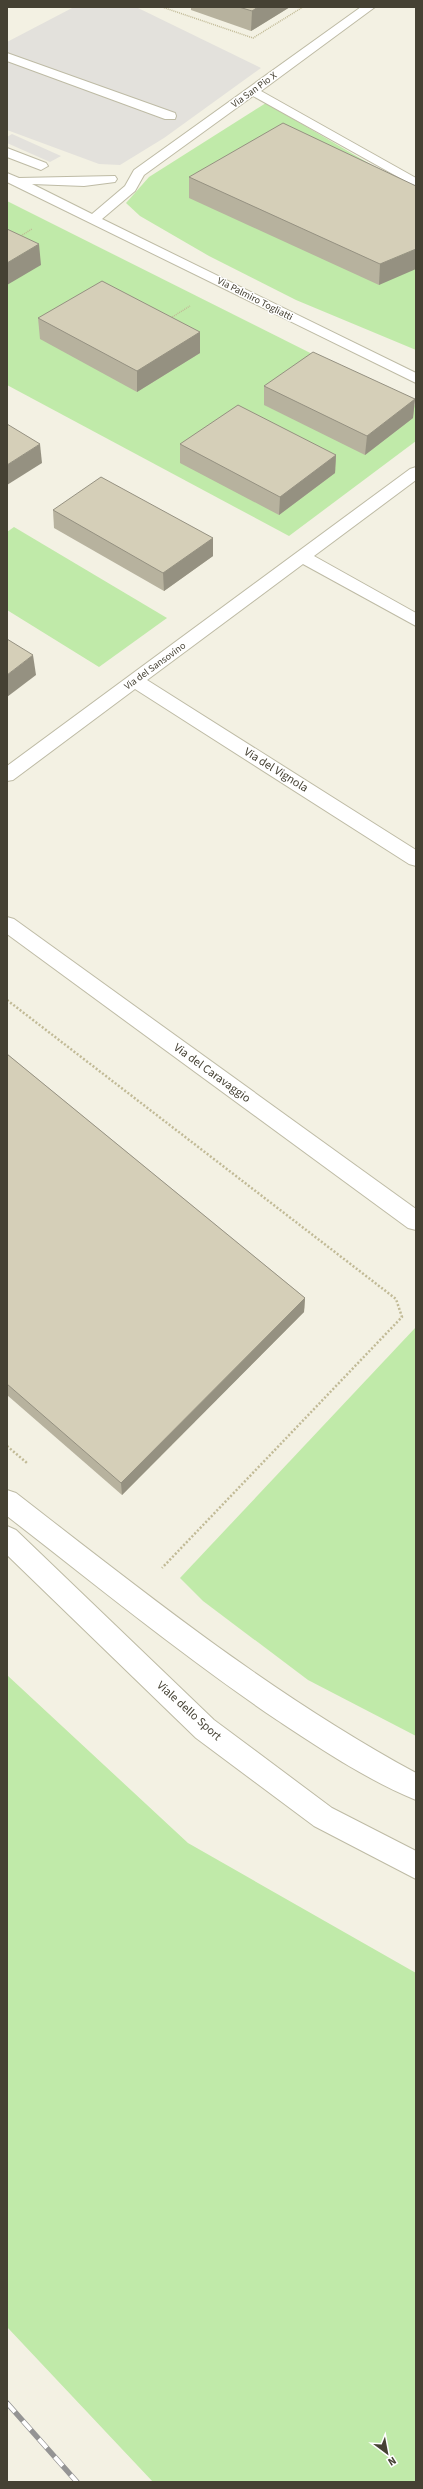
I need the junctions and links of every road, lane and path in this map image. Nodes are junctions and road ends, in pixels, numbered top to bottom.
1 (162, 7) edge
2 (303, 7) edge
3 (369, 7) edge
4 (7, 57) edge
5 (253, 91) junction
6 (170, 116) dead end
7 (7, 152) edge
8 (41, 166) dead end
9 (139, 173) junction
10 (9, 178) edge
11 (110, 180) junction
12 (416, 183) edge
13 (63, 203) junction
14 (94, 218) junction
15 (197, 302) dead end
16 (165, 321) edge
17 (416, 379) edge
18 (416, 472) edge
19 (304, 557) junction
20 (416, 620) edge
21 (135, 681) junction
22 (7, 775) edge
23 (416, 860) edge
24 (7, 924) edge
25 (7, 1000) edge
26 (416, 1221) edge
27 (7, 1501) edge
28 (7, 1538) edge
29 (156, 1574) dead end
30 (416, 1787) edge
31 (416, 1865) edge

1 - 2 path
3 - 5 street, Via San Pio X
4 - 6 street
5 - 9 street, Via San Pio X
5 - 12 street
7 - 8 street
9 - 11 street, Via San Pio X
9 - 14 street, Via San Pio X
10 - 11 street, Via San Pio X
10 - 13 street, Via San Pio X
11 - 13 street, Via San Pio X
13 - 14 street, Via San Pio X
14 - 17 street, Via Palmiro Togliatti
15 - 16 path
18 - 19 street, Via del Sansovino
19 - 20 street
19 - 21 street, Via del Sansovino
21 - 22 street, Via del Sansovino
21 - 23 street, Via del Vignola
24 - 26 street, Via del Caravaggio
25 - 29 path
27 - 30 street
28 - 31 street, Viale dello Sport

